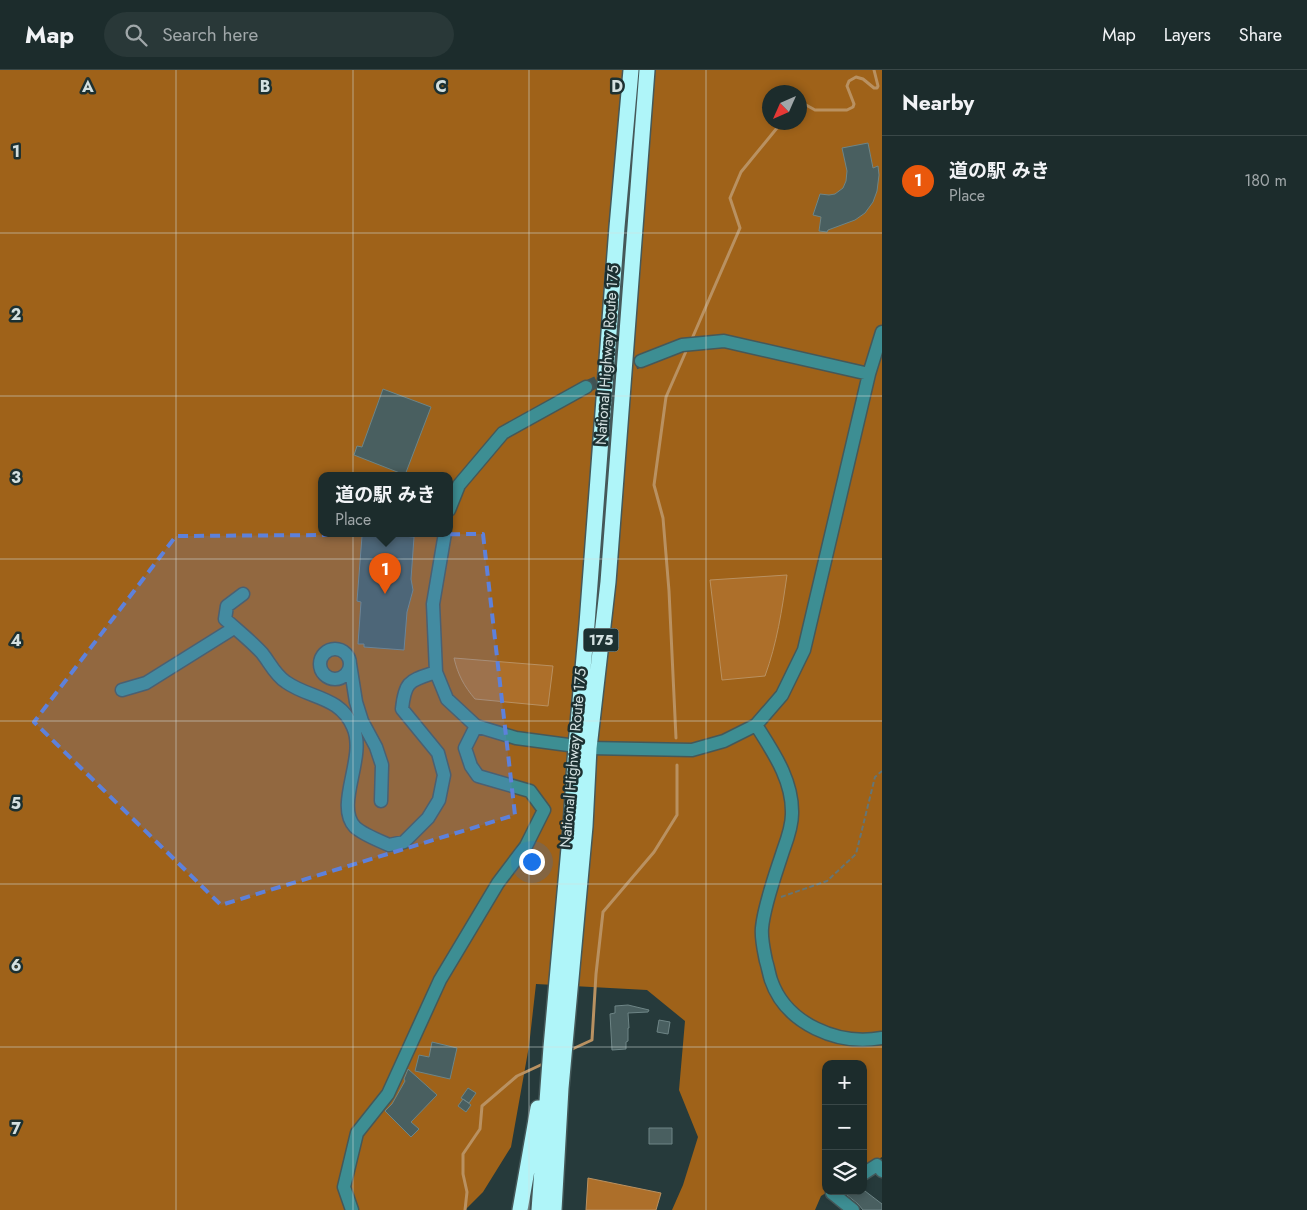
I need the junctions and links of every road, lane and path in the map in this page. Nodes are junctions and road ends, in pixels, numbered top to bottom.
1 (631, 70) edge
2 (647, 70) edge
3 (882, 332) edge
4 (641, 362) tunnel mouth
5 (869, 374) junction
6 (586, 387) tunnel mouth
7 (453, 500) edge
8 (444, 537) edge
9 (243, 594) dead end
10 (234, 628) junction
11 (350, 664) junction
12 (436, 672) junction
13 (328, 677) junction
14 (122, 690) dead end
15 (318, 697) junction
16 (756, 725) junction
17 (476, 726) junction
18 (582, 747) junction
19 (882, 771) edge
20 (381, 801) dead end
21 (769, 898) junction
22 (882, 1038) edge
23 (551, 1047) junction
24 (867, 1171) edge
25 (882, 1171) edge
26 (834, 1195) edge
27 (352, 1210) edge
28 (520, 1210) edge
29 (539, 1210) edge
30 (554, 1210) edge
31 (853, 1210) edge

1 - 18 highway, National Highway Route 175 / 175
2 - 18 highway, National Highway Route 175 / 175
3 - 5 street
4 - 5 street
5 - 16 street
6 - 7 street
8 - 12 street
9 - 10 street
10 - 14 street
10 - 15 street
11 - 13 street
11 - 13 street
11 - 20 street
12 - 15 street
12 - 17 street
13 - 15 street
16 - 18 street
16 - 21 street
17 - 18 street
17 - 27 street
18 - 23 highway, National Highway Route 175 / 175
18 - 30 highway, National Highway Route 175 / 175
19 - 21 path
21 - 22 street
23 - 28 highway
23 - 29 highway, National Highway Route 175 / 175
24 - 25 street
26 - 31 street

